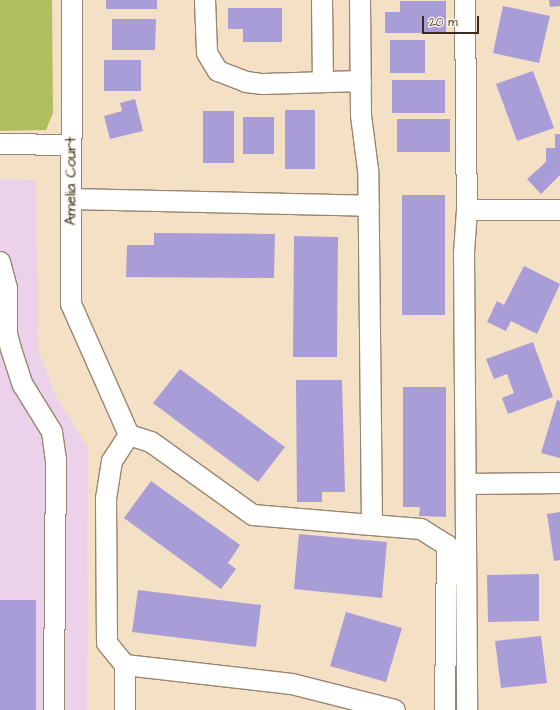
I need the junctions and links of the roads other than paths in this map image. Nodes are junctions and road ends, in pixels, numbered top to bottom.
1 (72, 0) edge
2 (205, 0) edge
3 (322, 0) edge
4 (360, 0) edge
5 (465, 0) edge
6 (361, 81) junction
7 (323, 82) junction
8 (0, 144) edge
9 (71, 145) junction
10 (71, 199) junction
11 (369, 206) junction
12 (467, 210) junction
13 (560, 210) edge
14 (0, 262) edge
15 (129, 435) junction
16 (560, 483) edge
17 (467, 484) junction
18 (372, 525) junction
19 (125, 665) junction
20 (54, 710) edge
21 (125, 710) edge
22 (395, 710) edge
23 (445, 710) edge
24 (467, 710) edge

1 - 9 street, Amelia Court
2 - 7 street
3 - 7 street
4 - 6 street
5 - 12 street
6 - 7 street
6 - 11 street
8 - 9 street
9 - 10 street, Amelia Court
10 - 11 street
10 - 15 street, Amelia Court
11 - 18 street
12 - 13 street
12 - 17 street
14 - 20 street
15 - 18 street
15 - 19 street
16 - 17 street
17 - 24 street
18 - 23 street
19 - 21 street
19 - 22 street

